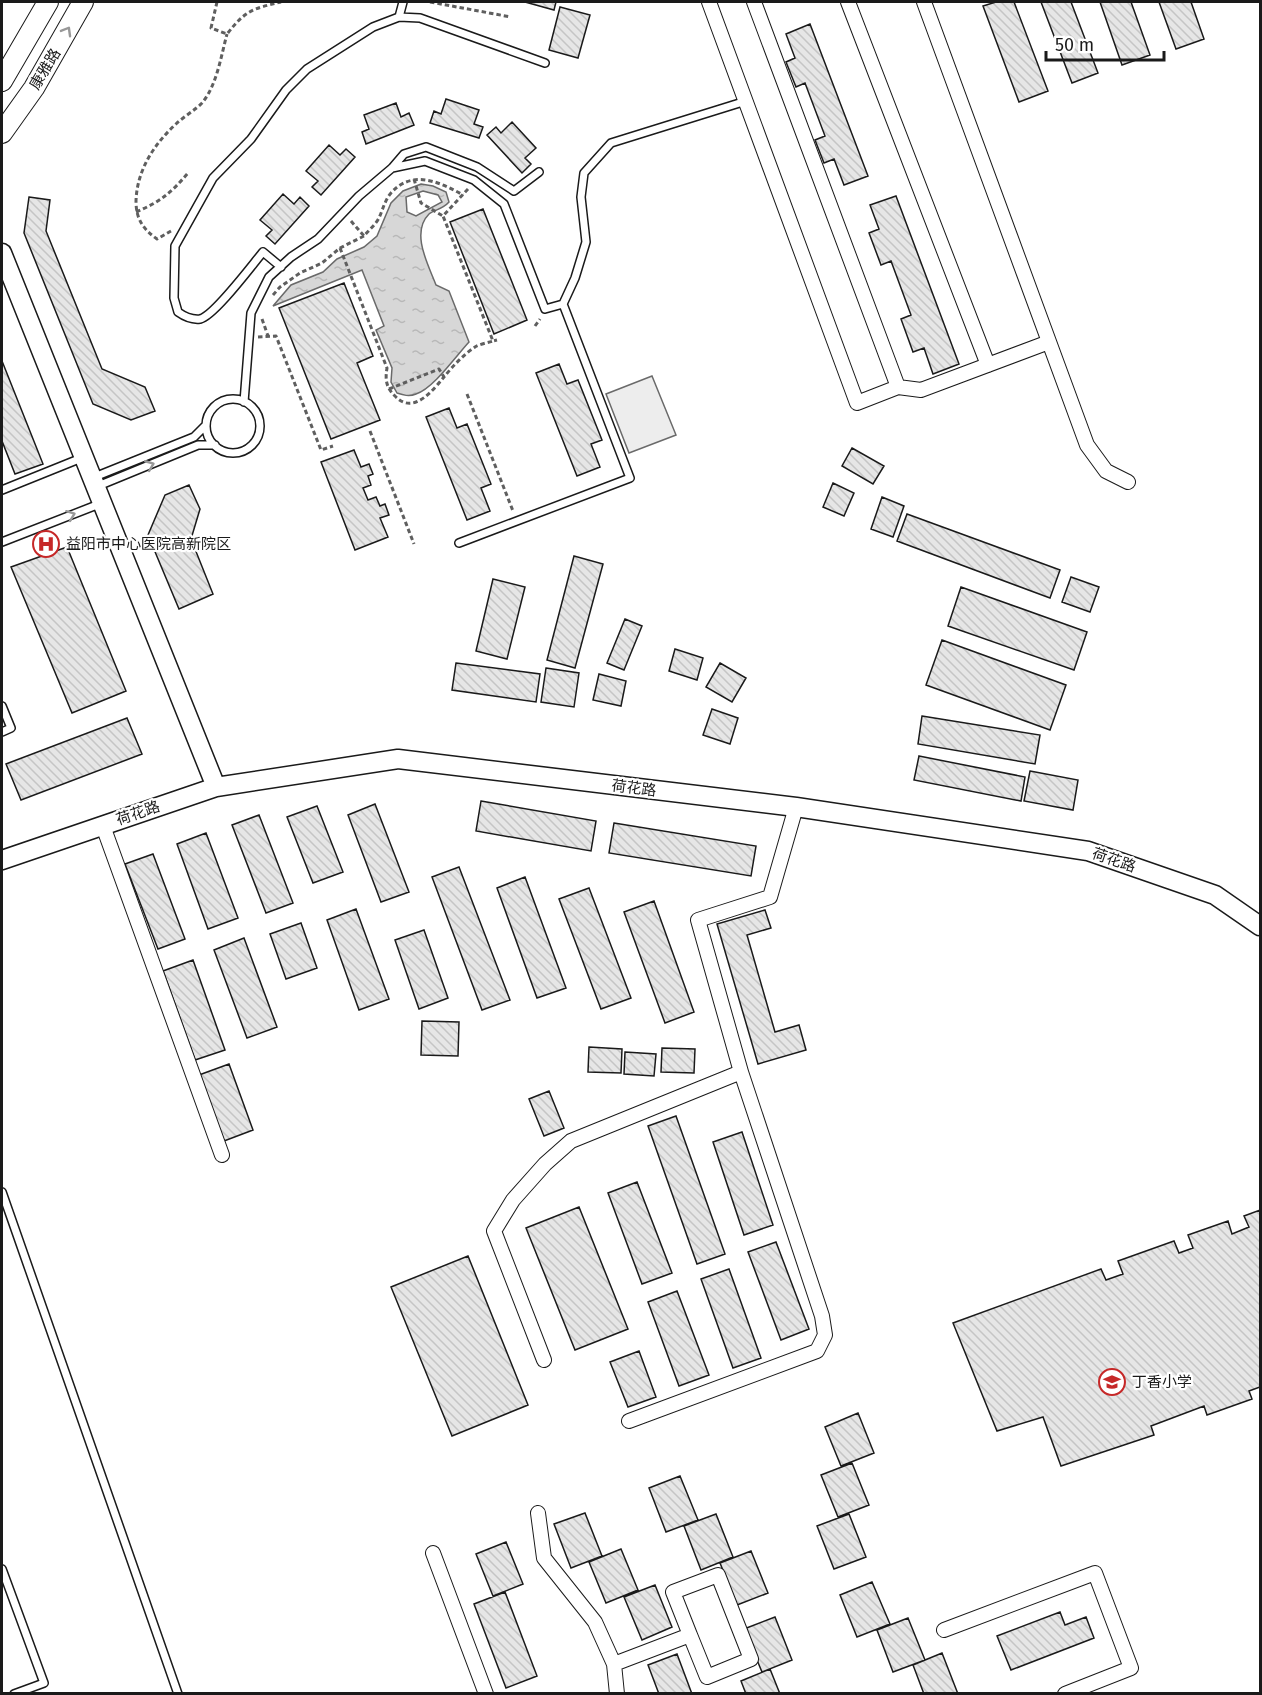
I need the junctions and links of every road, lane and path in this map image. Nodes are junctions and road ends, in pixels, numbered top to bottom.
1 (48, 2) edge
2 (83, 2) edge
3 (218, 2) edge
4 (281, 2) edge
5 (403, 2) edge
6 (430, 2) edge
7 (709, 2) edge
8 (754, 2) edge
9 (848, 2) edge
10 (924, 2) edge
11 (399, 17) junction
12 (511, 17) dead end
13 (227, 34) junction
14 (545, 63) dead end
15 (2, 81) edge
16 (746, 101) junction
17 (2, 133) edge
18 (392, 168) junction
19 (188, 172) dead end
20 (539, 172) dead end
21 (414, 179) junction
22 (474, 180) junction
23 (463, 195) junction
24 (136, 212) junction
25 (343, 212) junction
26 (443, 216) junction
27 (187, 222) junction
28 (364, 236) junction
29 (340, 248) junction
30 (2, 253) edge
31 (281, 267) junction
32 (273, 296) dead end
33 (563, 304) junction
34 (261, 315) dead end
35 (268, 336) junction
36 (248, 338) junction
37 (1049, 342) junction
38 (988, 365) junction
39 (444, 377) junction
40 (898, 387) junction
41 (389, 389) junction
42 (467, 394) dead end
43 (244, 402) junction
44 (206, 425) junction
45 (370, 431) dead end
46 (215, 445) junction
47 (333, 446) dead end
48 (84, 457) junction
49 (1128, 482) dead end
50 (2, 489) edge
51 (97, 489) junction
52 (517, 521) junction
53 (2, 542) edge
54 (459, 543) dead end
55 (414, 544) dead end
56 (2, 706) edge
57 (2, 732) edge
58 (216, 787) junction
59 (796, 807) junction
60 (103, 826) junction
61 (2, 860) edge
62 (1260, 926) edge
63 (741, 1072) junction
64 (222, 1155) dead end
65 (2, 1192) edge
66 (544, 1360) dead end
67 (629, 1421) dead end
68 (538, 1513) dead end
69 (434, 1553) dead end
70 (2, 1569) edge
71 (944, 1630) dead end
72 (690, 1635) junction
73 (614, 1665) junction
74 (14, 1694) edge
75 (178, 1694) edge
76 (486, 1694) edge
77 (617, 1694) edge
78 (1065, 1694) edge

1 - 15 main road, 康雅路
17 -> 2 main road, 康雅路
3 - 13 path
4 - 13 path
5 - 11 lane
6 - 12 path
7 - 16 street
8 - 40 street
9 - 38 street
10 - 37 street
11 - 14 lane
11 - 27 lane
13 - 24 path
16 - 33 lane
16 - 40 street
18 - 20 lane
18 - 22 lane
18 - 25 lane
19 - 24 path
21 - 23 path
21 - 26 path
21 - 28 path
22 - 23 path
22 - 33 lane
23 - 26 path
24 - 27 path
25 - 28 path
25 - 31 lane
26 - 39 path
27 - 31 lane
28 - 29 path
29 - 32 path
29 - 41 path
30 - 48 street
31 - 36 lane
33 - 52 lane
34 - 35 path
35 - 36 path
35 - 47 path
36 - 43 lane
37 - 38 street
37 - 49 street
38 - 40 street
39 - 41 path
39 - 41 path
42 - 52 path
43 - 44 lane
43 - 46 lane
44 - 46 lane
44 - 51 lane
45 - 55 path
51 -> 46 lane
48 - 50 lane
48 - 51 street
53 -> 51 lane
51 - 58 street
52 - 54 lane
56 - 57 lane
58 - 59 street, 荷花路
58 - 60 street, 荷花路
59 - 62 street, 荷花路
59 - 63 street
60 - 61 street, 荷花路
60 - 64 street
63 - 66 street
63 - 67 street
65 - 75 lane
68 - 73 street
69 - 76 street
70 - 74 lane
71 - 78 street
72 - 72 street
72 - 73 street
73 - 77 street

